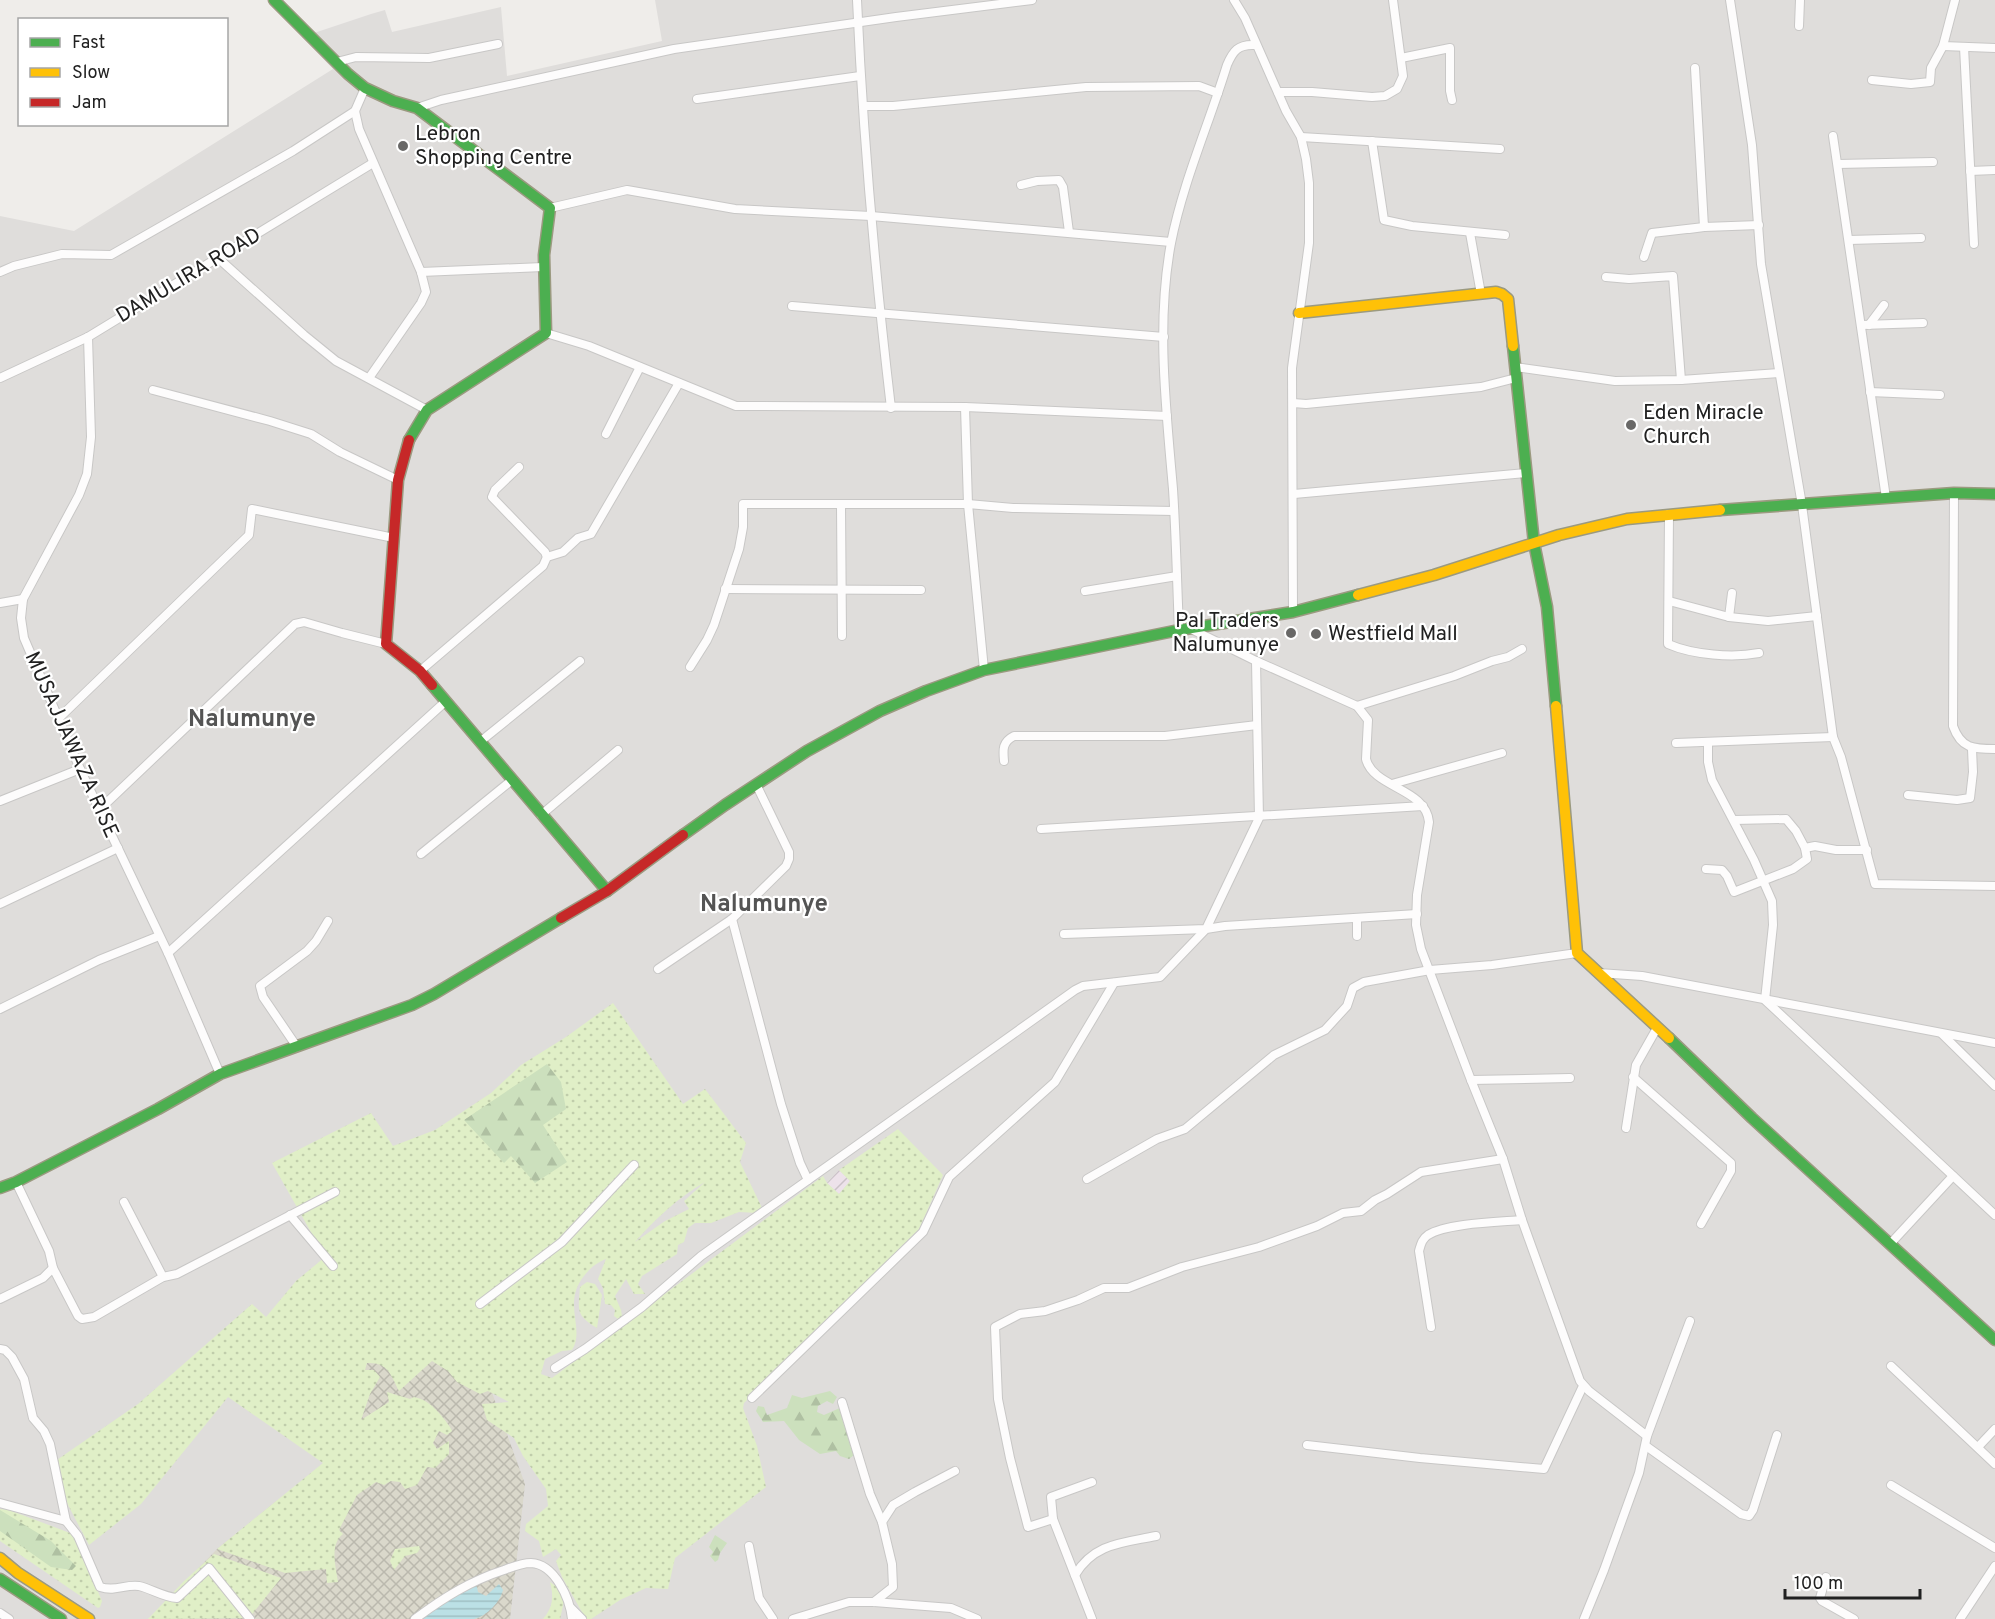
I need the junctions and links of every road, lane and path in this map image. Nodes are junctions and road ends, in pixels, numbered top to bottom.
1 (274, 0) edge
2 (857, 0) edge
3 (1032, 0) edge
4 (1234, 0) edge
5 (1393, 0) edge
6 (1730, 0) edge
7 (1800, 0) edge
8 (1955, 0) edge
9 (858, 24) junction
10 (1799, 26) dead end
11 (498, 44) dead end
12 (1256, 45) junction
13 (1943, 46) junction
14 (1964, 47) junction
15 (1995, 48) edge
16 (1401, 58) junction
17 (337, 62) junction
18 (1695, 68) dead end
19 (860, 76) junction
20 (1872, 80) dead end
21 (365, 88) junction
22 (1278, 92) junction
23 (1218, 93) junction
24 (697, 99) dead end
25 (1452, 100) dead end
26 (863, 106) junction
27 (417, 108) junction
28 (355, 111) junction
29 (1833, 136) dead end
30 (1301, 137) junction
31 (1372, 141) junction
32 (1500, 149) dead end
33 (1933, 162) dead end
34 (373, 163) junction
35 (1838, 164) junction
36 (1970, 171) junction
37 (1995, 171) edge
38 (1021, 185) dead end
39 (550, 208) junction
40 (871, 216) junction
41 (1759, 225) junction
42 (1704, 227) junction
43 (1689, 229) dead end
44 (1069, 232) junction
45 (1470, 232) junction
46 (1504, 235) dead end
47 (1921, 238) dead end
48 (1850, 240) junction
49 (1171, 243) junction
50 (1974, 244) dead end
51 (1644, 257) dead end
52 (218, 258) junction
53 (543, 267) junction
54 (0, 272) edge
55 (421, 272) junction
56 (1606, 278) dead end
57 (1481, 294) junction
58 (1884, 305) dead end
59 (792, 306) dead end
60 (1299, 313) junction
61 (880, 314) junction
62 (1923, 323) dead end
63 (1865, 325) junction
64 (546, 333) junction
65 (88, 337) junction
66 (1164, 337) junction
67 (640, 367) junction
68 (1515, 373) junction
69 (1779, 373) junction
70 (0, 378) edge
71 (369, 378) junction
72 (1681, 380) junction
73 (679, 383) junction
74 (153, 390) dead end
75 (1870, 392) junction
76 (1940, 395) dead end
77 (1293, 403) junction
78 (965, 407) junction
79 (891, 408) junction
80 (428, 410) junction
81 (1167, 416) junction
82 (606, 435) dead end
83 (519, 467) dead end
84 (1526, 473) junction
85 (398, 480) junction
86 (1954, 493) junction
87 (1294, 494) junction
88 (1995, 494) edge
89 (1886, 498) junction
90 (968, 504) junction
91 (1802, 505) junction
92 (841, 506) junction
93 (1174, 511) junction
94 (1669, 514) junction
95 (394, 538) junction
96 (1533, 543) junction
97 (547, 557) junction
98 (1177, 576) junction
99 (725, 589) junction
100 (921, 590) dead end
101 (841, 591) junction
102 (1085, 591) dead end
103 (1732, 593) dead end
104 (23, 599) junction
105 (1669, 601) junction
106 (0, 603) edge
107 (1293, 612) junction
108 (1816, 616) junction
109 (1729, 617) junction
110 (1184, 629) junction
111 (842, 636) dead end
112 (386, 644) junction
113 (1522, 649) dead end
114 (1759, 653) dead end
115 (580, 661) dead end
116 (1256, 661) junction
117 (690, 667) dead end
118 (984, 670) junction
119 (420, 671) junction
120 (445, 702) junction
121 (1357, 706) junction
122 (58, 718) junction
123 (1257, 725) junction
124 (1833, 737) junction
125 (481, 741) junction
126 (1708, 742) junction
127 (1676, 743) dead end
128 (1972, 748) junction
129 (618, 750) dead end
130 (1995, 750) edge
131 (1502, 753) dead end
132 (1004, 761) dead end
133 (80, 769) junction
134 (513, 780) junction
135 (756, 784) junction
136 (1392, 784) junction
137 (1908, 795) dead end
138 (0, 801) edge
139 (1423, 806) junction
140 (100, 809) junction
141 (541, 815) junction
142 (1259, 818) junction
143 (1734, 820) junction
144 (1041, 829) dead end
145 (1805, 848) junction
146 (118, 849) junction
147 (1866, 850) junction
148 (421, 854) dead end
149 (1706, 869) dead end
150 (1764, 882) junction
151 (1995, 886) edge
152 (607, 891) junction
153 (0, 904) edge
154 (1417, 914) junction
155 (1357, 918) junction
156 (732, 919) junction
157 (328, 921) dead end
158 (1206, 929) junction
159 (1064, 934) dead end
160 (159, 936) junction
161 (1357, 936) dead end
162 (168, 953) junction
163 (1577, 953) junction
164 (658, 969) dead end
165 (1430, 970) junction
166 (1599, 974) junction
167 (1114, 983) junction
168 (1765, 1000) junction
169 (0, 1009) edge
170 (1657, 1028) junction
171 (1941, 1033) junction
172 (1995, 1043) edge
173 (297, 1047) junction
174 (220, 1074) junction
175 (1633, 1077) junction
176 (1570, 1078) dead end
177 (1471, 1080) junction
178 (1995, 1086) edge
179 (1626, 1128) dead end
180 (1503, 1159) junction
181 (634, 1165) dead end
182 (1953, 1176) junction
183 (1087, 1179) dead end
184 (808, 1180) junction
185 (16, 1182) junction
186 (0, 1188) edge
187 (335, 1192) dead end
188 (124, 1202) dead end
189 (290, 1215) junction
190 (1995, 1215) edge
191 (1522, 1220) junction
192 (1701, 1224) dead end
193 (1891, 1243) junction
194 (333, 1266) dead end
195 (53, 1268) junction
196 (163, 1277) junction
197 (0, 1299) edge
198 (480, 1304) dead end
199 (1690, 1321) dead end
200 (1431, 1326) dead end
201 (1995, 1340) edge
202 (0, 1349) edge
203 (1891, 1366) dead end
204 (555, 1368) dead end
205 (1583, 1386) junction
206 (752, 1398) dead end
207 (842, 1402) dead end
208 (1995, 1429) edge
209 (1778, 1435) dead end
210 (1647, 1436) junction
211 (1307, 1445) dead end
212 (1646, 1446) junction
213 (1978, 1447) junction
214 (1995, 1464) edge
215 (955, 1472) dead end
216 (1092, 1482) dead end
217 (1891, 1485) dead end
218 (0, 1503) edge
219 (1053, 1519) junction
220 (66, 1521) junction
221 (882, 1522) junction
222 (1156, 1536) dead end
223 (749, 1546) dead end
224 (1995, 1548) edge
225 (0, 1558) edge
226 (1995, 1566) edge
227 (1075, 1575) junction
228 (1826, 1578) dead end
229 (0, 1579) edge
230 (874, 1602) junction
231 (571, 1608) junction
232 (0, 1613) edge
233 (9, 1619) edge
234 (61, 1619) edge
235 (89, 1619) edge
236 (250, 1619) edge
237 (415, 1619) edge
238 (572, 1619) edge
239 (582, 1619) edge
240 (772, 1619) edge
241 (793, 1619) edge
242 (977, 1619) edge
243 (1092, 1619) edge
244 (1584, 1619) edge
245 (1854, 1619) edge
246 (1960, 1619) edge

1 - 17 main road
2 - 9 street
3 - 9 street
4 - 12 street
5 - 16 street
6 - 41 street
7 - 10 street
8 - 13 street
9 - 19 street
9 - 27 street
11 - 17 street
12 - 22 street
12 - 23 street
13 - 14 street
13 - 20 street
14 - 15 street
14 - 36 street
16 - 22 street
16 - 25 street
17 - 21 main road
18 - 42 street
19 - 24 street
19 - 26 street
21 - 27 main road
21 - 28 street
22 - 30 street
23 - 26 street
23 - 49 street
26 - 40 street
27 - 39 main road
28 - 34 street
28 - 54 street
29 - 35 street
30 - 31 street
30 - 60 street
31 - 32 street
31 - 45 street
33 - 35 street
34 - 52 street, DAMULIRA ROAD
34 - 55 street
35 - 48 street
36 - 37 street
36 - 50 street
38 - 44 street
39 - 40 street
39 - 53 main road
40 - 44 street
40 - 61 street
41 - 42 street
41 - 69 street
42 - 43 street
42 - 51 street
44 - 49 street
45 - 46 street
45 - 57 street
47 - 48 street
48 - 63 street
49 - 66 street
52 - 65 street, DAMULIRA ROAD
52 - 71 street
53 - 55 street
53 - 64 main road
55 - 71 street
56 - 72 street
57 - 60 main road
57 - 68 main road
58 - 63 street
59 - 61 street
60 - 77 street
61 - 66 street
61 - 79 street
62 - 63 street
63 - 75 street
64 - 67 street
64 - 80 main road
65 - 70 street, DAMULIRA ROAD
65 - 104 street, MUSAJJAWAZA RISE
66 - 81 street
67 - 73 street
67 - 82 street
68 - 72 street
68 - 77 street
68 - 84 main road
69 - 72 street
69 - 91 street
71 - 80 street
73 - 79 street
73 - 97 street
74 - 85 street
75 - 76 street
75 - 89 street
77 - 87 street
78 - 79 street
78 - 81 street
78 - 90 street
80 - 85 main road
81 - 93 street
83 - 97 street
84 - 87 street
84 - 96 main road
85 - 95 main road
86 - 88 main road
86 - 89 main road
86 - 128 street
87 - 107 street
89 - 91 main road
90 - 92 street
90 - 93 street
90 - 118 street
91 - 94 main road
91 - 108 street
92 - 99 street
92 - 101 street
93 - 98 street
94 - 96 main road
94 - 105 street
95 - 112 main road
95 - 122 street
96 - 107 main road
96 - 163 main road
97 - 119 street
98 - 102 street
98 - 110 street
99 - 101 street
99 - 117 street
100 - 101 street
101 - 111 street
103 - 109 street
104 - 106 street
104 - 122 street, MUSAJJAWAZA RISE
105 - 109 street
105 - 114 street
107 - 110 main road
108 - 109 street
108 - 124 street
110 - 116 street
110 - 118 main road
112 - 119 main road
112 - 140 street
113 - 121 street
115 - 125 street
116 - 121 street
116 - 123 street
118 - 135 main road
119 - 120 main road
120 - 125 main road
120 - 162 street
121 - 136 street
122 - 133 street, MUSAJJAWAZA RISE
123 - 132 street
123 - 142 street
124 - 126 street
124 - 147 street
125 - 134 main road
126 - 127 street
126 - 143 street
128 - 130 street
128 - 137 street
129 - 141 street
131 - 136 street
133 - 138 street
133 - 140 street, MUSAJJAWAZA RISE
134 - 141 main road
134 - 148 street
135 - 152 main road
135 - 156 street
136 - 139 street
139 - 142 street
139 - 154 street
140 - 146 street, MUSAJJAWAZA RISE
141 - 152 main road
142 - 144 street
142 - 158 street
143 - 145 street
143 - 150 street
145 - 147 street
145 - 150 street
146 - 153 street
146 - 160 street, MUSAJJAWAZA RISE
147 - 151 street
149 - 150 street
150 - 168 street
152 - 173 main road
154 - 155 street
154 - 165 street
155 - 158 street
155 - 161 street
156 - 164 street
156 - 184 street
157 - 173 street
158 - 159 street
158 - 167 street
160 - 162 street, MUSAJJAWAZA RISE
160 - 169 street
162 - 174 street, MUSAJJAWAZA RISE
163 - 165 street
163 - 166 main road
165 - 177 street
165 - 183 street
166 - 168 street
166 - 170 main road
167 - 184 street
167 - 206 street
168 - 171 street
168 - 182 street
170 - 175 street
170 - 193 main road
171 - 172 street
171 - 178 street
173 - 174 main road
174 - 185 main road
175 - 179 street
175 - 192 street
176 - 177 street
177 - 180 street
180 - 191 street
180 - 219 street
181 - 198 street
182 - 190 street
182 - 193 street
184 - 204 street
185 - 186 main road
185 - 195 street
187 - 189 street
188 - 196 street
189 - 194 street
189 - 196 street
191 - 200 street
191 - 205 street
193 - 201 main road
195 - 196 street
195 - 197 street
199 - 210 street
202 - 220 street
203 - 213 street
205 - 210 street
205 - 211 street
207 - 221 street
208 - 213 street
209 - 212 street
210 - 212 street
212 - 244 street
213 - 214 street
215 - 221 street
216 - 219 street
217 - 224 street
218 - 220 street
219 - 227 street
220 - 236 street
221 - 230 street
222 - 227 street
223 - 240 street
225 - 235 main road
226 - 246 street
227 - 243 street
228 - 245 street
229 - 234 main road
230 - 241 street
230 - 242 street
231 - 237 street
231 - 238 street
231 - 239 street
232 - 233 street

